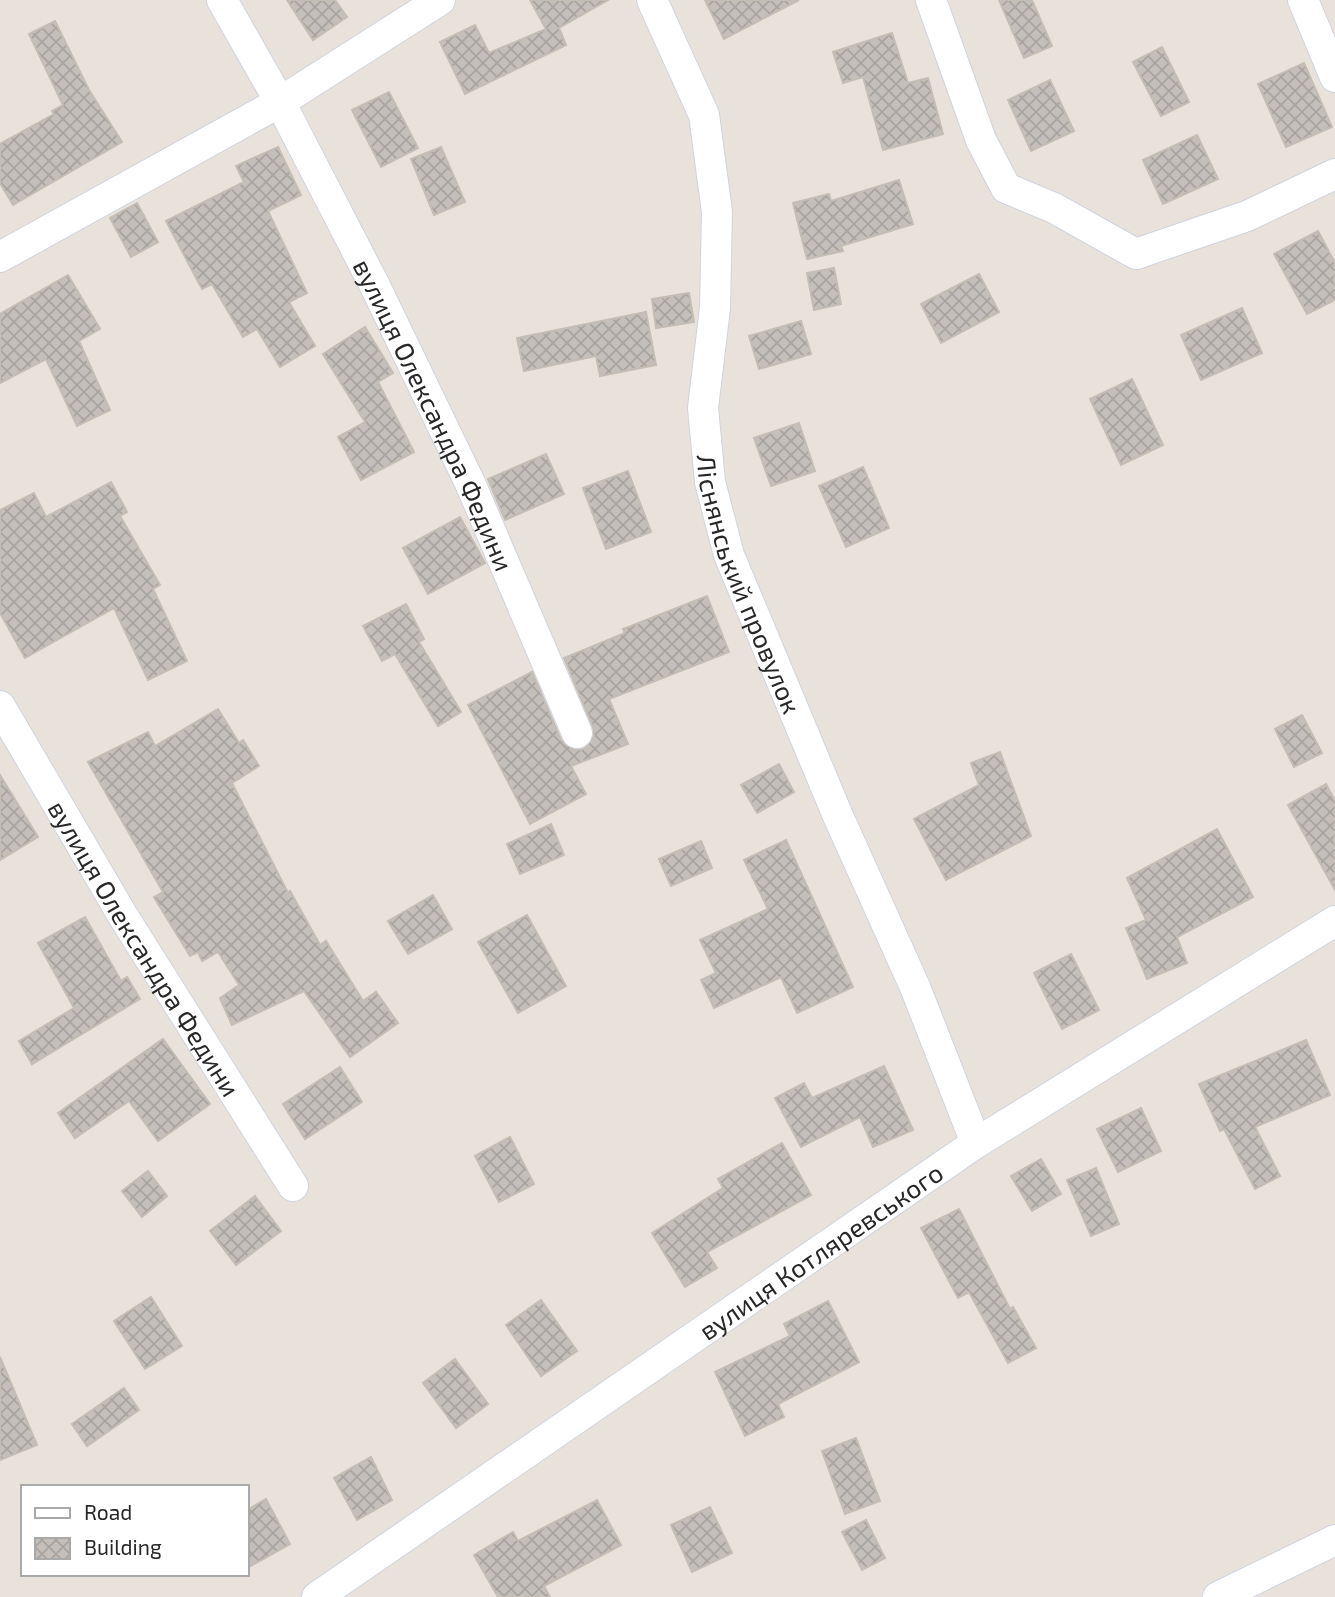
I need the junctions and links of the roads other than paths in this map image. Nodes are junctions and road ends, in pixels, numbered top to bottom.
1 (222, 0) edge
2 (440, 0) edge
3 (652, 0) edge
4 (931, 0) edge
5 (1303, 0) edge
6 (1335, 77) edge
7 (280, 102) junction
8 (1335, 174) edge
9 (0, 257) edge
10 (0, 706) edge
11 (577, 733) dead end
12 (1335, 922) edge
13 (976, 1143) junction
14 (293, 1186) dead end
15 (1335, 1540) edge
16 (317, 1597) edge
17 (1218, 1597) edge

1 - 7 street, вулиця Олександра Федини
2 - 7 street
3 - 13 street, Ліснянський провулок
4 - 8 street
5 - 6 street
7 - 9 street
7 - 11 street, вулиця Олександра Федини
10 - 14 street, вулиця Олександра Федини
12 - 13 street, вулиця Котляревського
13 - 16 street, вулиця Котляревського
15 - 17 street

